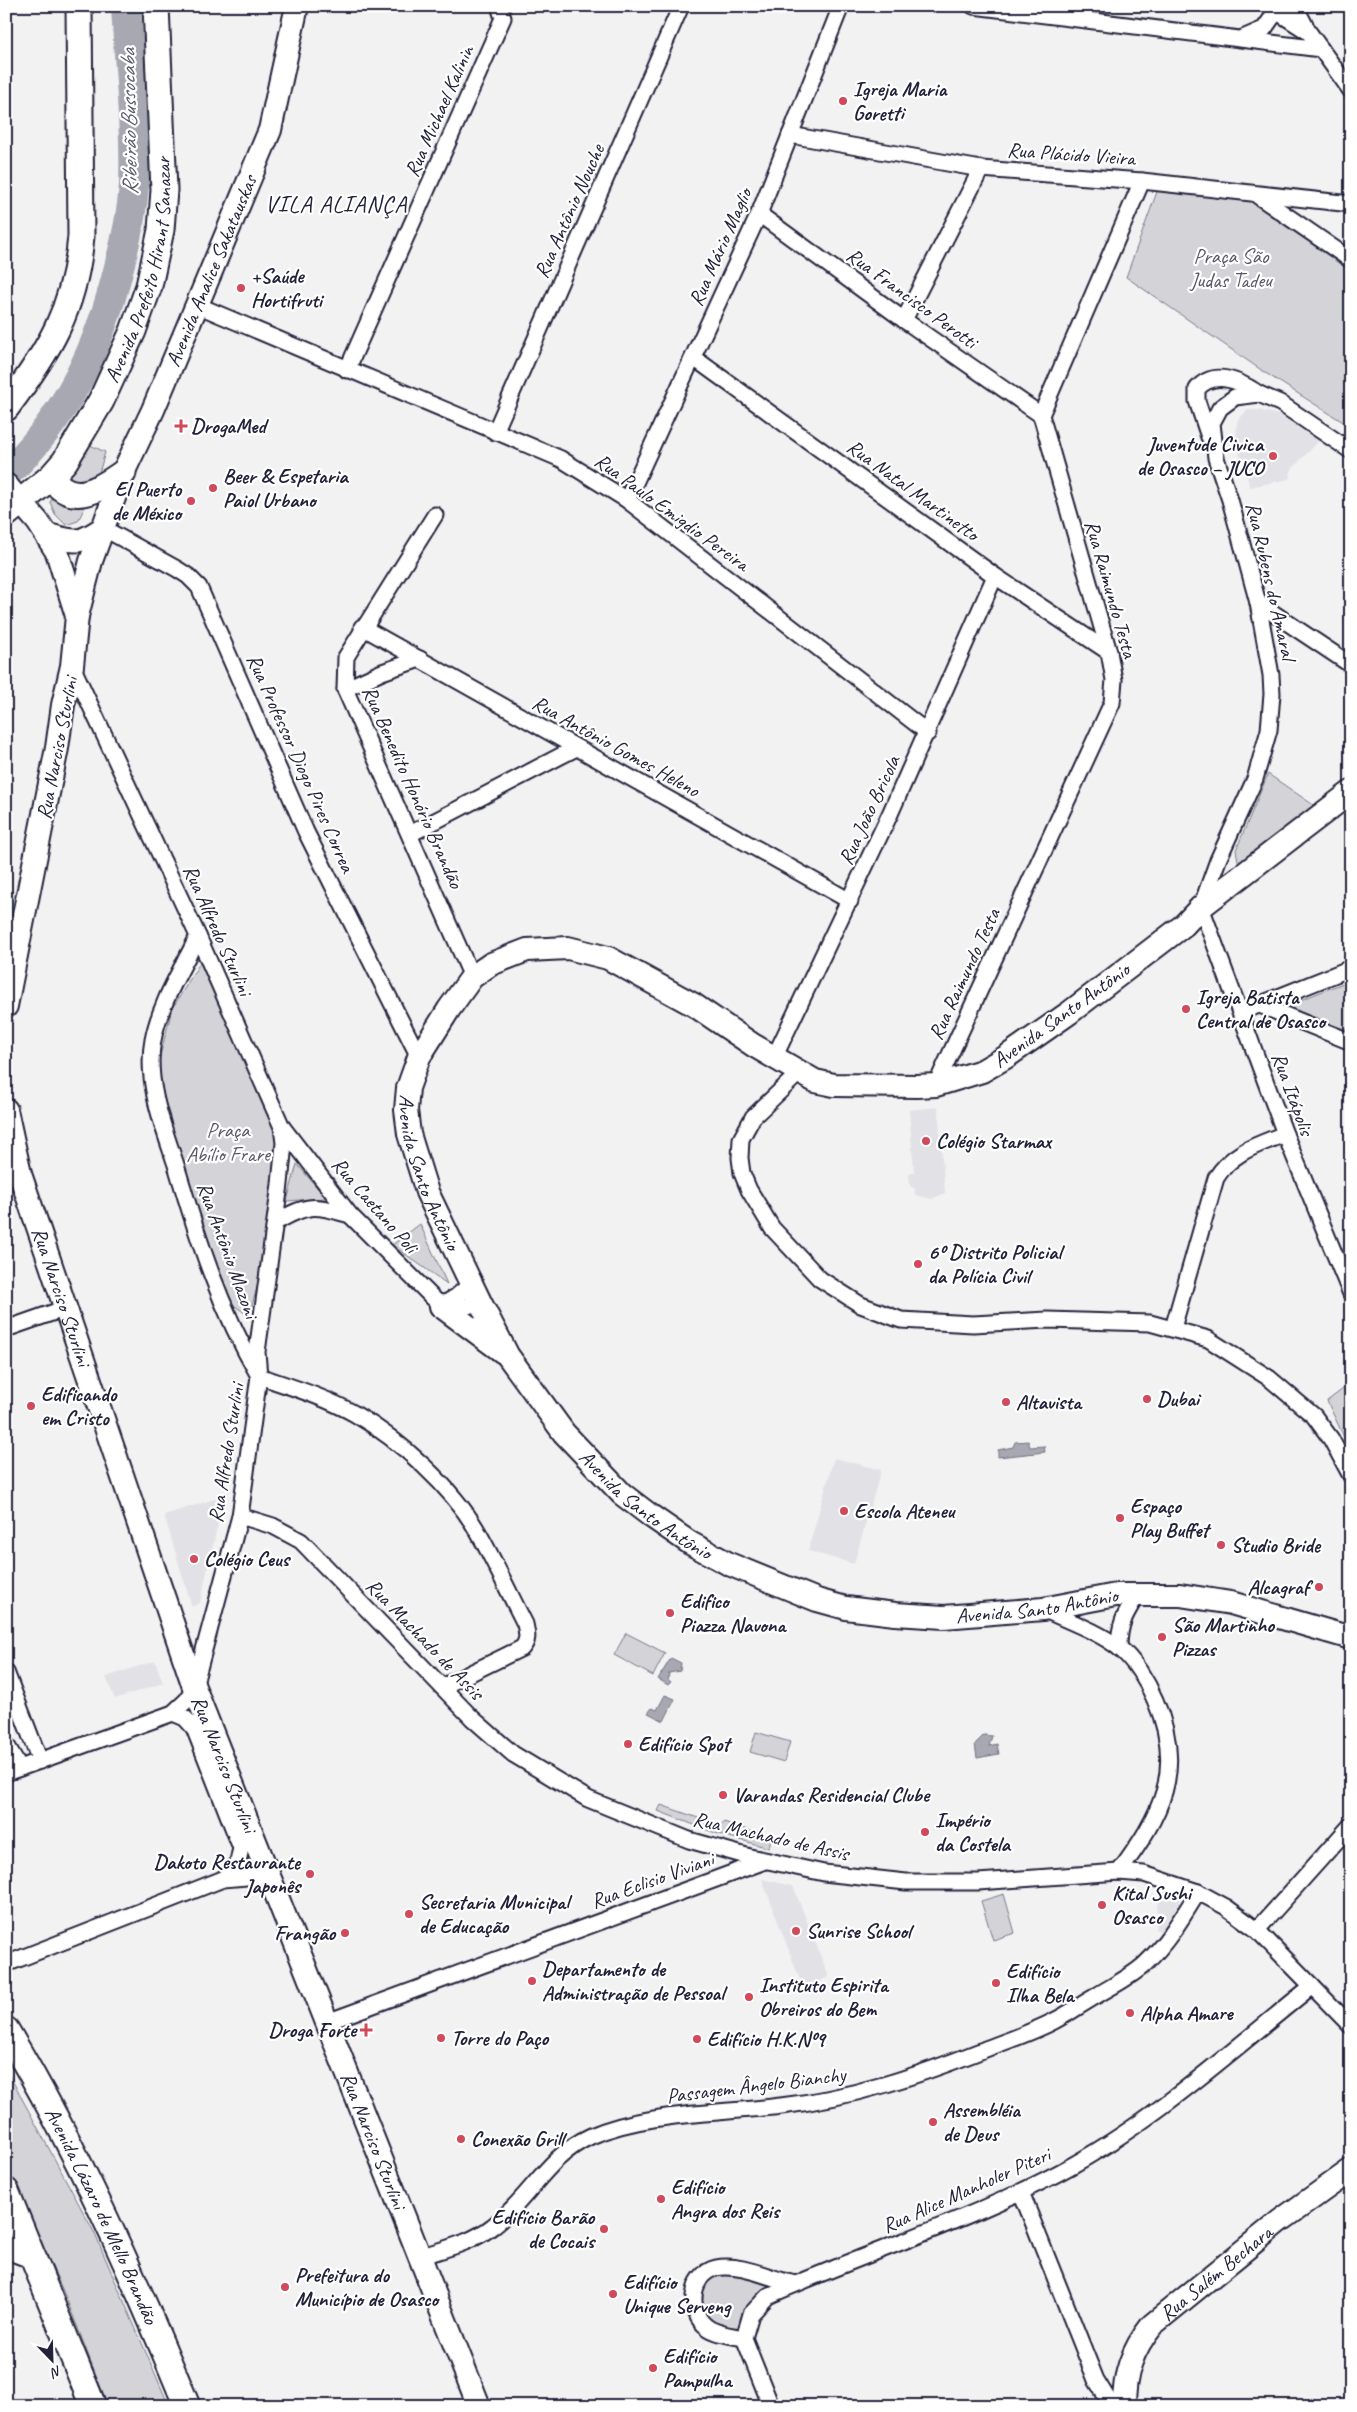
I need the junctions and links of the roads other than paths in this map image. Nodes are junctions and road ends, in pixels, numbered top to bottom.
1 (79, 6) edge
2 (156, 6) edge
3 (297, 6) edge
4 (500, 6) edge
5 (682, 6) edge
6 (841, 6) edge
7 (973, 6) edge
8 (1294, 6) edge
9 (1271, 8) edge
10 (1308, 31) junction
11 (1241, 39) junction
12 (1321, 49) junction
13 (1351, 91) edge
14 (790, 134) junction
15 (981, 169) junction
16 (1142, 181) junction
17 (1256, 195) junction
18 (1351, 204) edge
19 (759, 214) junction
20 (1351, 260) edge
21 (197, 305) junction
22 (904, 320) junction
23 (694, 358) junction
24 (347, 370) junction
25 (1260, 394) junction
26 (6, 408) edge
27 (1041, 415) junction
28 (495, 432) junction
29 (1213, 449) junction
30 (1351, 451) edge
31 (123, 473) junction
32 (51, 477) junction
33 (12, 499) edge
34 (627, 500) junction
35 (435, 515) dead end
36 (103, 528) junction
37 (48, 535) junction
38 (995, 576) junction
39 (1258, 603) junction
40 (78, 616) junction
41 (362, 627) junction
42 (1109, 652) junction
43 (420, 659) junction
44 (1351, 665) edge
45 (72, 666) junction
46 (345, 689) junction
47 (928, 732) junction
48 (576, 748) junction
49 (1351, 792) edge
50 (410, 834) junction
51 (850, 901) junction
52 (1201, 907) junction
53 (198, 936) junction
54 (1351, 968) edge
55 (472, 977) junction
56 (1260, 1004) junction
57 (6, 1006) edge
58 (1241, 1012) junction
59 (1351, 1042) edge
60 (419, 1057) junction
61 (774, 1058) junction
62 (799, 1073) junction
63 (936, 1085) junction
64 (6, 1110) edge
65 (282, 1127) junction
66 (1284, 1134) junction
67 (350, 1215) junction
68 (276, 1222) junction
69 (475, 1293) junction
70 (1351, 1294) edge
71 (442, 1306) junction
72 (66, 1308) junction
73 (1173, 1328) junction
74 (6, 1329) edge
75 (508, 1356) junction
76 (259, 1376) junction
77 (1351, 1476) edge
78 (240, 1516) junction
79 (1138, 1594) junction
80 (1043, 1610) junction
81 (1351, 1638) edge
82 (1119, 1648) junction
83 (6, 1672) edge
84 (194, 1687) junction
85 (442, 1687) junction
86 (12, 1706) edge
87 (173, 1713) junction
88 (6, 1744) edge
89 (40, 1761) junction
90 (13, 1770) edge
91 (1351, 1825) edge
92 (766, 1861) junction
93 (1119, 1872) junction
94 (270, 1875) junction
95 (223, 1879) junction
96 (1198, 1892) junction
97 (1257, 1930) junction
98 (6, 1964) edge
99 (1312, 1986) junction
100 (327, 2022) junction
101 (1351, 2026) edge
102 (6, 2030) edge
103 (1351, 2170) edge
104 (6, 2191) edge
105 (1021, 2192) junction
106 (6, 2247) edge
107 (419, 2257) junction
108 (34, 2258) junction
109 (795, 2284) junction
110 (744, 2338) junction
111 (94, 2406) edge
112 (187, 2406) edge
113 (479, 2406) edge
114 (771, 2406) edge
115 (1112, 2406) edge
116 (1124, 2406) edge

1 - 26 main road
2 - 32 main road, Avenida Prefeito Hirant Sanazar
3 - 21 main road, Avenida Analice Sakatauskas
4 - 24 street, Rua Michael Kalinin
5 - 28 street, Rua Antônio Nouche
6 - 14 street, Rua Mário Maglio
7 - 11 street
8 - 10 street
9 - 10 street
9 - 11 street
10 - 12 street
11 - 12 street
12 - 13 street
14 - 15 street, Rua Plácido Vieira
14 - 19 street, Rua Mário Maglio
15 - 16 street, Rua Plácido Vieira
15 - 22 street
16 - 17 street, Rua Plácido Vieira
16 - 27 street
17 - 18 street, Rua Plácido Vieira
17 - 20 street
19 - 22 street, Rua Francisco Perotti
19 - 23 street, Rua Mário Maglio
21 - 24 street, Rua Paulo Emigdio Pereira
21 - 31 main road, Avenida Analice Sakatauskas
22 - 27 street, Rua Francisco Perotti
23 - 34 street, Rua Mário Maglio
23 - 38 street, Rua Natal Martinetto
24 - 28 street, Rua Paulo Emigdio Pereira
25 - 29 street, Rua Rubens do Amaral
25 - 29 street
25 - 30 street
27 - 42 street, Rua Raimundo Testa
28 - 34 street, Rua Paulo Emigdio Pereira
29 - 39 street, Rua Rubens do Amaral
31 - 32 main road
31 - 36 main road, Avenida Analice Sakatauskas
32 - 33 main road, Avenida Prefeito Hirant Sanazar
33 - 37 main road, Rua Narciso Sturlini
34 - 47 street, Rua Paulo Emigdio Pereira
35 - 41 street, Rua Benedito Honório Brandão
36 - 37 main road
36 - 40 main road, Avenida Analice Sakatauskas
36 - 60 street, Rua Professor Diogo Pires Correa
37 - 40 main road, Rua Narciso Sturlini
38 - 42 street, Rua Natal Martinetto
38 - 47 street, Rua João Bricola
39 - 44 street
39 - 52 street, Rua Rubens do Amaral
40 - 45 main road, Rua Narciso Sturlini
41 - 43 street, Rua Antônio Gomes Heleno
41 - 46 street, Rua Benedito Honório Brandão
42 - 63 street, Rua Raimundo Testa
43 - 46 street
43 - 48 street, Rua Antônio Gomes Heleno
45 - 53 street, Rua Alfredo Sturlini
45 - 57 main road, Rua Narciso Sturlini
46 - 50 street, Rua Benedito Honório Brandão
47 - 51 street, Rua João Bricola
48 - 50 street
48 - 51 street, Rua Antônio Gomes Heleno
49 - 52 main road, Avenida Santo Antônio
50 - 55 street, Rua Benedito Honório Brandão
51 - 61 street, Rua João Bricola
52 - 58 street, Rua Itápolis
52 - 63 main road, Avenida Santo Antônio
53 - 65 street, Rua Alfredo Sturlini
53 - 76 street, Rua Antônio Mazoni
54 - 56 street
55 - 60 main road, Avenida Santo Antônio
55 - 61 main road, Avenida Santo Antônio
56 - 58 street
56 - 59 street
58 - 66 street, Rua Itápolis
60 - 69 main road, Avenida Santo Antônio
61 - 62 main road, Avenida Santo Antônio
62 - 63 main road, Avenida Santo Antônio
62 - 73 street
64 - 72 main road, Rua Narciso Sturlini
65 - 67 street, Rua Caetano Poli
65 - 68 street, Rua Alfredo Sturlini
66 - 70 street, Rua Itápolis
66 - 73 street
67 - 68 street
67 - 71 street, Rua Caetano Poli
68 - 76 street, Rua Alfredo Sturlini
69 - 71 street
69 - 75 main road, Avenida Santo Antônio
71 - 75 main road
72 - 74 street
72 - 84 main road, Rua Narciso Sturlini
73 - 77 street
75 - 80 main road, Avenida Santo Antônio
76 - 78 street, Rua Alfredo Sturlini
76 - 85 street
78 - 84 street, Rua Alfredo Sturlini
78 - 85 street, Rua Machado de Assis
79 - 80 main road, Avenida Santo Antônio
79 - 81 main road, Avenida Santo Antônio
79 - 82 street
80 - 82 street
82 - 93 street
83 - 86 street
84 - 87 street
84 - 94 main road, Rua Narciso Sturlini
85 - 92 street, Rua Machado de Assis
86 - 89 street
87 - 89 street
87 - 95 street, Rua Narciso Sturlini
88 - 90 street
89 - 90 street
91 - 97 street
92 - 93 street, Rua Machado de Assis
92 - 100 street, Rua Eclisio Viviani
93 - 96 street, Rua Machado de Assis
94 - 95 street
94 - 100 main road, Rua Narciso Sturlini
95 - 98 street
96 - 97 street, Rua Machado de Assis
96 - 107 street, Passagem Ângelo Bianchy
97 - 99 street, Rua Machado de Assis
99 - 101 street, Rua Machado de Assis
99 - 105 street, Rua Alice Manholer Piteri
100 - 107 main road, Rua Narciso Sturlini
102 - 112 main road, Avenida Lázaro de Mello Brandão
103 - 116 main road, Rua Salém Bechara
104 - 108 main road
105 - 109 street, Rua Alice Manholer Piteri
105 - 115 street
106 - 108 main road
107 - 113 main road, Rua Narciso Sturlini
108 - 111 main road
109 - 110 street, Rua Alice Manholer Piteri
109 - 110 street
110 - 114 street

